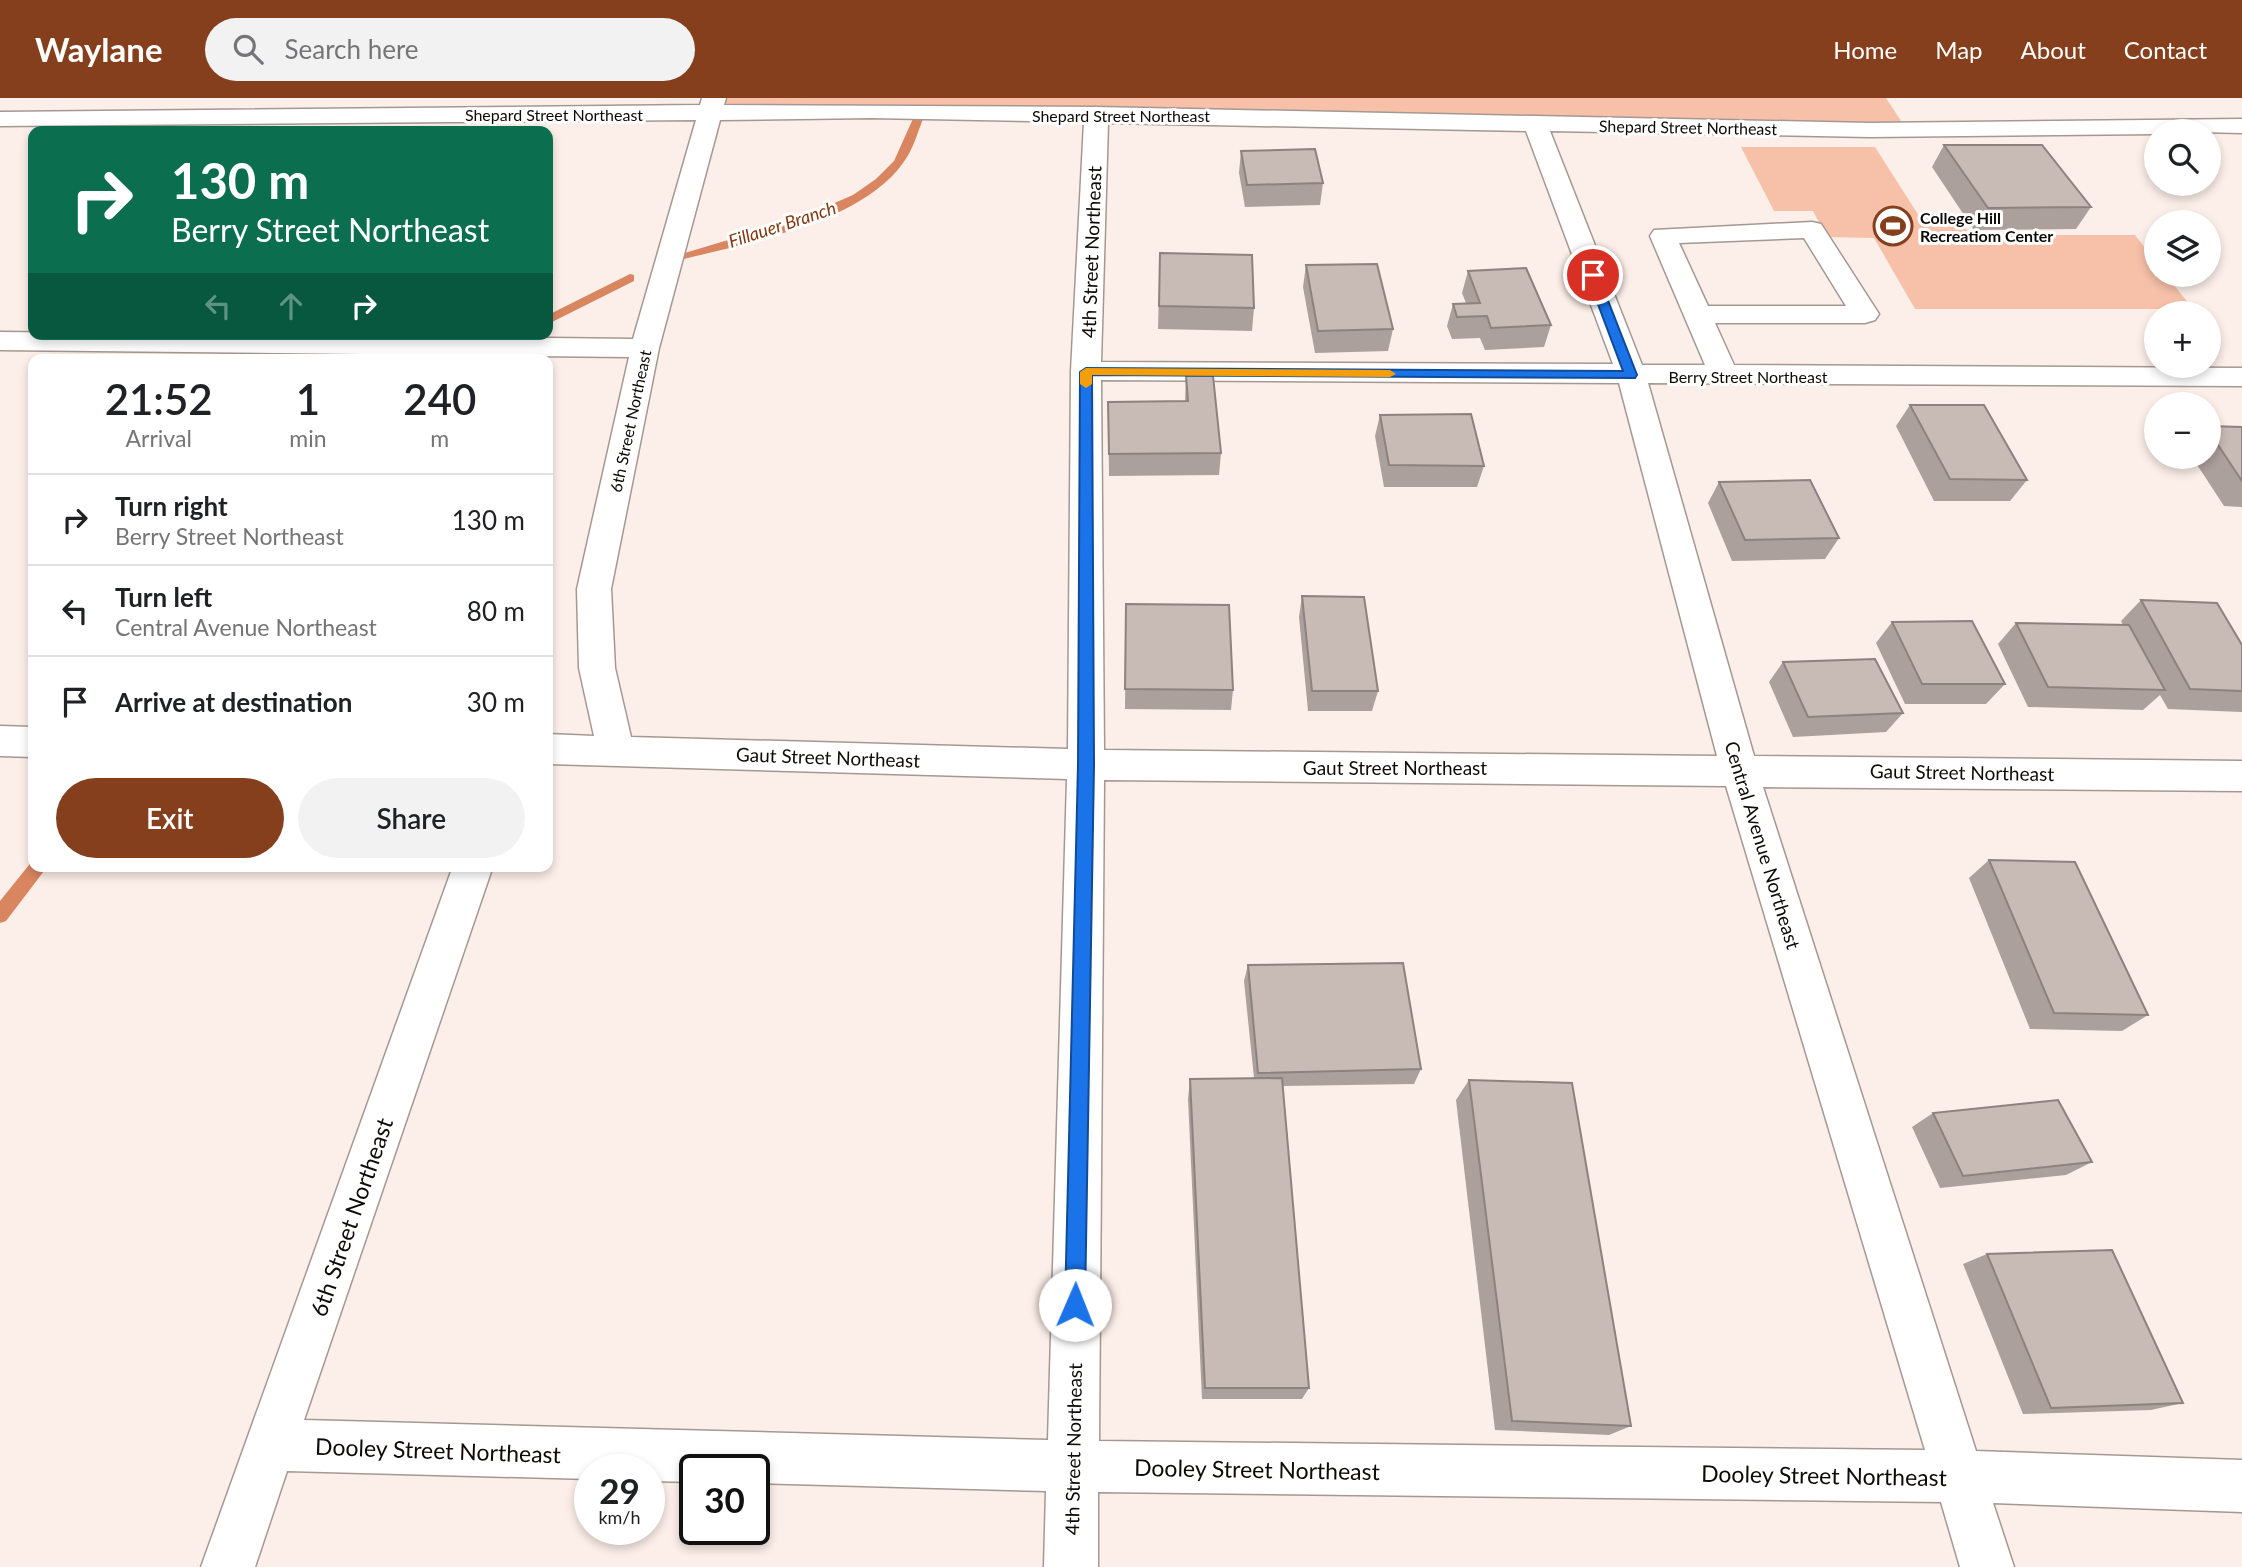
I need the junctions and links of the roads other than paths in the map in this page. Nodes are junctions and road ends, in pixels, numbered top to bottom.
1 (712, 105) edge
2 (1096, 114) junction
3 (0, 119) edge
4 (1536, 125) junction
5 (2242, 126) edge
6 (1698, 316) junction
7 (0, 341) edge
8 (645, 348) junction
9 (1086, 372) junction
10 (1631, 375) junction
11 (1724, 376) junction
12 (2242, 377) edge
13 (0, 741) edge
14 (28, 742) edge
15 (553, 749) edge
16 (615, 749) junction
17 (1086, 765) junction
18 (1739, 769) junction
19 (2242, 776) edge
20 (471, 872) edge
21 (271, 1445) junction
22 (1072, 1466) junction
23 (1958, 1476) junction
24 (2242, 1486) edge
25 (229, 1567) edge
26 (1071, 1567) edge
27 (1987, 1567) edge

1 - 2 street, Shepard Street Northeast
1 - 3 street, Shepard Street Northeast
1 - 8 street, 6th Street Northeast
2 - 4 street, Shepard Street Northeast
2 - 9 street, 4th Street Northeast
4 - 5 street, Shepard Street Northeast
4 - 10 street, Central Avenue Northeast
6 - 6 street
6 - 11 street
7 - 8 street
8 - 16 street, 6th Street Northeast
9 - 10 street, Berry Street Northeast
9 - 17 street, 4th Street Northeast
10 - 11 street, Berry Street Northeast
10 - 18 street, Central Avenue Northeast
11 - 12 street, Berry Street Northeast
13 - 14 street
15 - 16 street, Gaut Street Northeast
16 - 17 street, Gaut Street Northeast
17 - 18 street, Gaut Street Northeast
17 - 22 street, 4th Street Northeast
18 - 19 street, Gaut Street Northeast
18 - 23 street, Central Avenue Northeast
20 - 21 street, 6th Street Northeast
21 - 22 street, Dooley Street Northeast
21 - 25 street, 6th Street Northeast
22 - 23 street, Dooley Street Northeast
22 - 26 street, 4th Street Northeast
23 - 24 street, Dooley Street Northeast
23 - 27 street, Central Avenue Northeast

